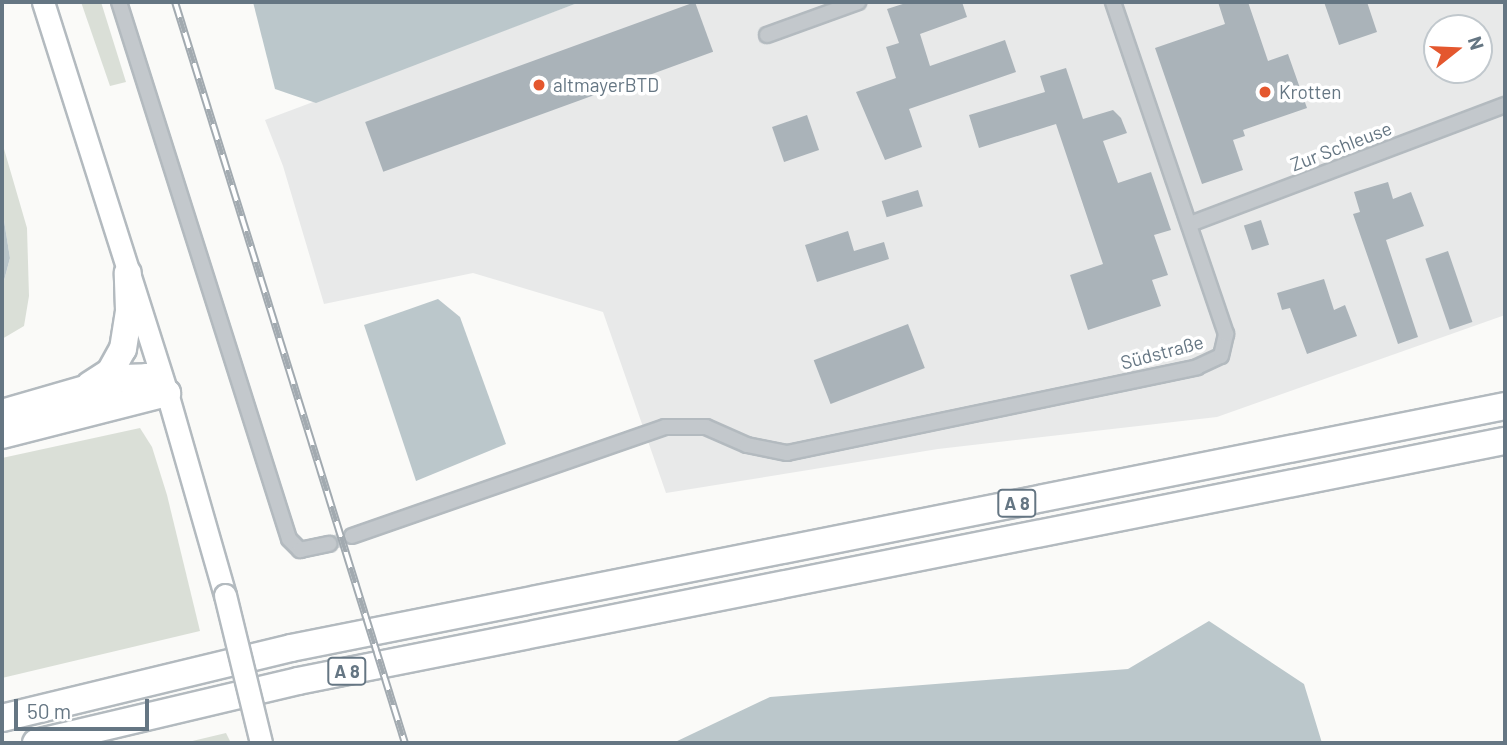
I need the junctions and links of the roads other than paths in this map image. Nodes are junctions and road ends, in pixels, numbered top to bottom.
1 (43, 2) edge
2 (119, 2) edge
3 (858, 2) edge
4 (1113, 2) edge
5 (767, 35) dead end
6 (1505, 105) edge
7 (1190, 224) junction
8 (128, 273) junction
9 (83, 390) junction
10 (167, 393) junction
11 (1505, 406) edge
12 (2, 413) edge
13 (2, 435) edge
14 (1505, 441) edge
15 (352, 536) tunnel mouth
16 (329, 544) tunnel mouth
17 (2, 706) edge
18 (46, 706) junction
19 (2, 718) edge
20 (37, 743) edge
21 (261, 743) edge

1 - 8 main road
2 - 16 street
3 - 5 street
4 - 7 street, Südstraße
6 - 7 street, Zur Schleuse
7 - 15 street, Südstraße
8 - 9 highway
8 - 10 main road
9 - 10 highway
9 - 12 highway
10 - 13 highway
10 - 21 main road, bridge
11 - 18 highway, A 8
14 - 20 highway, A 8
17 - 18 highway
18 - 19 highway, A 8

